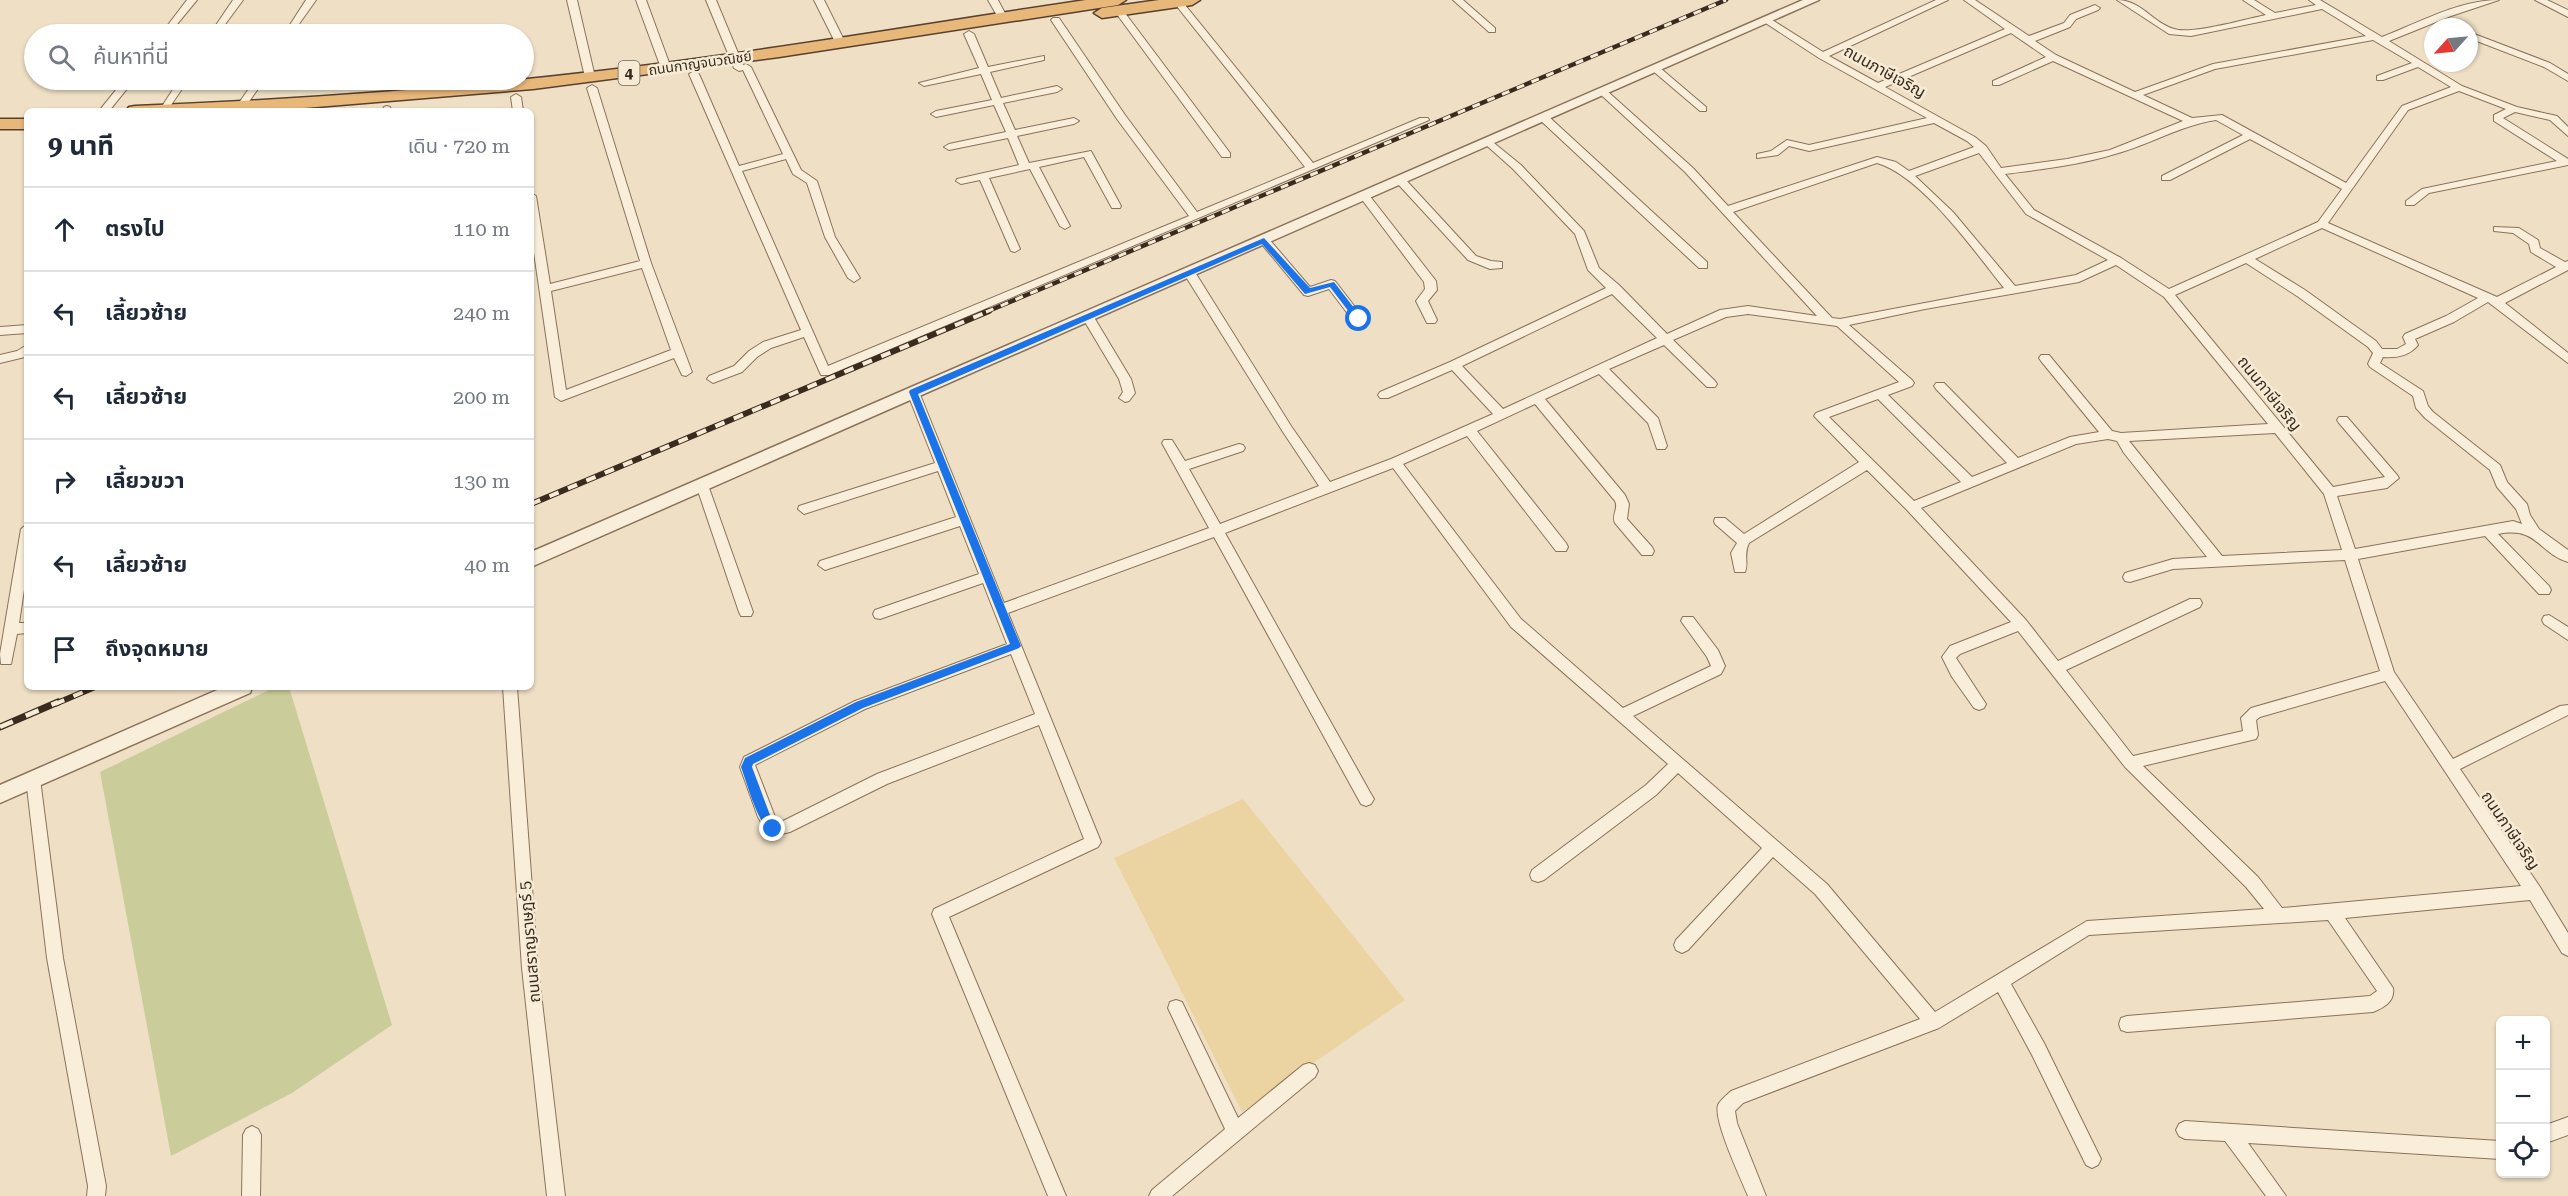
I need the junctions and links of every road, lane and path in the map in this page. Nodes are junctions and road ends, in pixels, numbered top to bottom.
1 (192, 0) edge
2 (238, 0) edge
3 (311, 0) edge
4 (572, 0) edge
5 (641, 0) edge
6 (711, 0) edge
7 (819, 0) edge
8 (993, 0) edge
9 (1458, 0) edge
10 (1813, 0) edge
11 (1943, 0) edge
12 (1969, 0) edge
13 (2122, 0) edge
14 (2248, 0) edge
15 (2314, 0) edge
16 (2494, 0) edge
17 (2540, 0) edge
18 (1185, 1) edge
19 (1091, 2) edge
20 (1119, 5) edge
21 (2324, 6) junction
22 (2095, 8) dead end
23 (2568, 14) edge
24 (2272, 15) junction
25 (1002, 17) junction
26 (2441, 18) edge
27 (1056, 20) junction
28 (1766, 20) junction
29 (173, 24) edge
30 (221, 24) edge
31 (295, 24) edge
32 (2424, 24) edge
33 (1491, 30) dead end
34 (2012, 30) junction
35 (969, 34) junction
36 (2478, 38) edge
37 (2378, 39) junction
38 (2028, 40) junction
39 (840, 42) junction
40 (1822, 56) junction
41 (2053, 57) junction
42 (1041, 58) dead end
43 (740, 64) junction
44 (2419, 64) junction
45 (666, 68) junction
46 (1656, 69) junction
47 (984, 70) junction
48 (694, 74) junction
49 (2380, 78) dead end
50 (2568, 78) edge
51 (591, 83) junction
52 (924, 83) dead end
53 (1996, 83) dead end
54 (534, 87) edge
55 (1878, 87) junction
56 (2459, 88) junction
57 (1057, 89) dead end
58 (121, 90) edge
59 (176, 90) edge
60 (252, 90) edge
61 (500, 90) edge
62 (1604, 93) junction
63 (2135, 95) junction
64 (997, 101) junction
65 (517, 104) edge
66 (241, 106) junction
67 (106, 108) edge
68 (164, 108) edge
69 (202, 108) edge
70 (430, 108) edge
71 (2514, 109) junction
72 (1703, 110) dead end
73 (0, 114) edge
74 (936, 114) dead end
75 (1544, 118) junction
76 (2553, 118) junction
77 (2568, 118) edge
78 (24, 119) edge
79 (24, 119) edge
80 (1937, 119) junction
81 (1074, 120) dead end
82 (1424, 120) dead end
83 (2191, 121) junction
84 (0, 124) edge
85 (2568, 133) edge
86 (1011, 134) junction
87 (2250, 135) junction
88 (1489, 142) junction
89 (949, 147) dead end
90 (1982, 148) junction
91 (789, 155) junction
92 (1226, 155) dead end
93 (1761, 156) dead end
94 (2567, 162) edge
95 (1029, 166) junction
96 (1311, 167) junction
97 (735, 170) junction
98 (1998, 172) junction
99 (1907, 175) junction
100 (983, 176) junction
101 (2166, 178) dead end
102 (962, 181) dead end
103 (1401, 181) junction
104 (2349, 189) junction
105 (1365, 197) junction
106 (2410, 203) dead end
107 (1116, 206) dead end
108 (1727, 210) junction
109 (534, 216) edge
110 (1195, 217) junction
111 (2322, 225) junction
112 (1065, 226) dead end
113 (2498, 229) dead end
114 (1264, 240) junction
115 (1015, 249) dead end
116 (2247, 259) junction
117 (2118, 260) junction
118 (646, 263) junction
119 (1498, 265) dead end
120 (1703, 265) dead end
121 (2566, 266) edge
122 (1189, 272) junction
123 (854, 278) dead end
124 (1615, 288) junction
125 (545, 289) junction
126 (2012, 290) junction
127 (2168, 294) junction
128 (2492, 300) junction
129 (1088, 317) junction
130 (1359, 319) dead end
131 (1431, 320) dead end
132 (1834, 322) junction
133 (24, 329) edge
134 (0, 332) edge
135 (807, 332) junction
136 (1665, 338) junction
137 (24, 351) edge
138 (678, 352) junction
139 (2379, 353) junction
140 (2045, 358) dead end
141 (0, 359) edge
142 (2568, 359) edge
143 (1454, 364) junction
144 (1601, 368) junction
145 (686, 372) dead end
146 (713, 379) dead end
147 (1711, 384) dead end
148 (1940, 386) dead end
149 (913, 392) junction
150 (1880, 394) junction
151 (1384, 395) dead end
152 (1125, 398) dead end
153 (1537, 398) junction
154 (1501, 415) junction
155 (2343, 420) dead end
156 (2278, 428) junction
157 (1468, 430) junction
158 (2115, 436) junction
159 (1168, 442) dead end
160 (1661, 446) dead end
161 (1239, 448) dead end
162 (1395, 462) junction
163 (1866, 464) junction
164 (2016, 464) junction
165 (943, 465) junction
166 (1182, 467) junction
167 (1970, 483) junction
168 (702, 485) junction
169 (1327, 488) junction
170 (2330, 492) junction
171 (1912, 507) junction
172 (804, 509) dead end
173 (965, 519) junction
174 (1720, 521) dead end
175 (1218, 530) junction
176 (2489, 532) junction
177 (2534, 532) junction
178 (1744, 541) junction
179 (24, 548) edge
180 (1561, 548) dead end
181 (1647, 551) dead end
182 (2350, 555) junction
183 (2568, 557) edge
184 (534, 559) edge
185 (2218, 561) junction
186 (825, 565) dead end
187 (1740, 568) dead end
188 (987, 576) junction
189 (2130, 577) dead end
190 (2544, 590) dead end
191 (2195, 603) dead end
192 (1001, 610) junction
193 (746, 612) dead end
194 (880, 614) dead end
195 (2549, 620) dead end
196 (1688, 621) dead end
197 (2021, 624) junction
198 (24, 628) edge
199 (11, 629) junction
200 (2568, 634) edge
201 (1016, 646) junction
202 (6, 660) dead end
203 (2057, 668) junction
204 (2388, 674) junction
205 (236, 690) edge
206 (510, 690) edge
207 (1979, 704) dead end
208 (2565, 710) dead end
209 (1622, 715) junction
210 (1044, 717) junction
211 (2130, 763) junction
212 (1678, 764) junction
213 (2449, 768) junction
214 (33, 779) junction
215 (0, 794) edge
216 (1366, 799) dead end
217 (1773, 847) junction
218 (1538, 875) dead end
219 (2534, 892) junction
220 (2332, 912) junction
221 (2277, 914) junction
222 (1682, 945) dead end
223 (2568, 948) edge
224 (2001, 982) junction
225 (1176, 1008) dead end
226 (1932, 1022) junction
227 (2127, 1023) dead end
228 (1309, 1071) dead end
229 (2568, 1126) edge
230 (1235, 1130) junction
231 (2185, 1130) dead end
232 (2229, 1132) junction
233 (2550, 1133) edge
234 (252, 1135) dead end
235 (2496, 1150) edge
236 (2092, 1159) dead end
237 (96, 1196) edge
238 (251, 1196) edge
239 (556, 1196) edge
240 (1057, 1196) edge
241 (1158, 1196) edge
242 (1757, 1196) edge
243 (2277, 1196) edge

1 - 29 street
2 - 30 street
3 - 31 street
4 - 51 street
5 - 45 street
6 - 43 street
7 - 39 street
8 - 25 street
9 - 33 street
10 - 28 street
11 - 40 street
12 - 34 street
13 - 24 street
14 - 24 street
15 - 21 street
16 - 26 street
17 - 23 street
18 - 20 highway, ถนนกาญจนวณิชย์ / 4
18 - 96 street
19 - 20 highway, ถนนกาญจนวณิชย์ / 4
19 - 25 highway, ถนนกาญจนวณิชย์ / 4
20 - 27 highway, ถนนกาญจนวณิชย์ / 4
20 - 92 street
21 - 24 street
21 - 37 street
22 - 38 street
25 - 39 highway, ถนนกาญจนวณิชย์ / 4
27 - 35 highway, ถนนกาญจนวณิชย์ / 4
27 - 110 street
28 - 40 street, ถนนภาษีเจริญ
28 - 46 street
32 - 37 street
34 - 38 street
34 - 55 street
35 - 43 highway, ถนนกาญจนวณิชย์ / 4
35 - 47 street
36 - 50 street
37 - 44 street
37 - 63 street
38 - 41 street
39 - 43 highway, ถนนกาญจนวณิชย์ / 4
40 - 55 street, ถนนภาษีเจริญ
41 - 53 street
41 - 63 street
42 - 47 street
43 - 45 highway, ถนนกาญจนวณิชย์ / 4
43 - 48 highway, ถนนกาญจนวณิชย์ / 4
43 - 91 street
44 - 49 street
44 - 56 street
45 - 51 highway, ถนนกาญจนวณิชย์ / 4
46 - 62 street
46 - 72 street
47 - 52 street
47 - 64 street
48 - 51 highway, ถนนกาญจนวณิชย์ / 4
48 - 97 street
51 - 54 highway, ถนนกาญจนวณิชย์ / 4
51 - 65 highway, ถนนกาญจนวณิชย์ / 4
51 - 118 street
55 - 80 street, ถนนภาษีเจริญ
56 - 71 street
56 - 104 street
57 - 64 street
58 - 67 street
59 - 68 street
60 - 66 street
61 - 66 highway, ถนนกาญจนวณิชย์ / 4
62 - 75 street
62 - 108 street
63 - 83 street
64 - 74 street
64 - 86 street
65 - 70 highway, ถนนกาญจนวณิชย์ / 4
66 - 69 highway, ถนนกาญจนวณิชย์ / 4
71 - 76 street
71 - 94 street
73 - 78 highway
75 - 88 street
75 - 120 street
76 - 77 street
76 - 85 street
79 - 84 highway
80 - 90 street, ถนนภาษีเจริญ
80 - 93 street
81 - 86 street
82 - 96 street
83 - 87 street
83 - 98 street
86 - 89 street
86 - 95 street
87 - 101 street
87 - 104 street
88 - 103 street
88 - 124 street
90 - 98 street, ถนนภาษีเจริญ
90 - 99 street
91 - 97 street
91 - 123 street
94 - 106 street
95 - 100 street
95 - 107 street
95 - 112 street
96 - 110 street
97 - 135 street
98 - 117 street, ถนนภาษีเจริญ
99 - 108 street
99 - 126 street
100 - 102 street
100 - 115 street
103 - 105 street
103 - 119 street
104 - 111 street
105 - 114 street
105 - 131 street
108 - 132 street
109 - 125 street
110 - 135 street
111 - 116 street
111 - 128 street
113 - 121 street
114 - 122 street
114 - 130 street
116 - 127 street
116 - 139 street
117 - 126 street
117 - 127 street, ถนนภาษีเจริญ
118 - 125 street
118 - 138 street
121 - 128 street
122 - 129 street
122 - 169 street
124 - 136 street
124 - 143 street
125 - 138 street
126 - 132 street
127 - 156 street, ถนนภาษีเจริญ
128 - 139 street
128 - 142 street
129 - 149 street
129 - 152 street
132 - 136 street
132 - 150 street
133 - 134 street
135 - 146 street
136 - 144 street
136 - 147 street
137 - 141 street
138 - 145 street
139 - 177 street
140 - 158 street
143 - 151 street
143 - 154 street
144 - 153 street
144 - 160 street
148 - 164 street
149 - 165 street
149 - 168 street
150 - 163 street
150 - 167 street
153 - 154 street
153 - 181 street
154 - 157 street
155 - 170 street
156 - 158 street
156 - 170 street, ถนนภาษีเจริญ
157 - 162 street
157 - 180 street
158 - 164 street
158 - 185 street
159 - 166 street
161 - 166 street
162 - 169 street
162 - 209 street
163 - 171 street
163 - 178 street
164 - 167 street
165 - 172 street
165 - 173 street
166 - 175 street
167 - 171 street
168 - 184 street
168 - 193 street
169 - 175 street
170 - 182 street, ถนนภาษีเจริญ
171 - 197 street
173 - 186 street
173 - 188 street
174 - 178 street
175 - 192 street
175 - 216 street
176 - 177 street
176 - 182 street
176 - 190 street
177 - 183 street
178 - 187 street
179 - 199 street
182 - 185 street
182 - 204 street, ถนนภาษีเจริญ
185 - 189 street
188 - 192 street
188 - 194 street
191 - 203 street
192 - 201 street
195 - 200 street
196 - 209 street
197 - 203 street
197 - 207 street
198 - 199 street
199 - 202 street
201 - 210 street
201 - 210 street
203 - 211 street
204 - 211 street
204 - 213 street, ถนนภาษีเจริญ
205 - 214 street
206 - 239 street, ถนนสราญราษฎร์ 5
208 - 213 street
209 - 212 street
210 - 240 street
211 - 221 street
212 - 217 street
212 - 218 street
213 - 219 street, ถนนภาษีเจริญ
214 - 215 street
214 - 237 street
217 - 222 street
217 - 226 street
219 - 220 street
219 - 223 street, ถนนภาษีเจริญ
220 - 221 street
220 - 227 street
221 - 224 street
224 - 226 street
224 - 236 street
225 - 230 street
226 - 242 street
228 - 230 street
229 - 233 street
230 - 241 street
231 - 232 street
232 - 235 street
232 - 243 street
234 - 238 street

